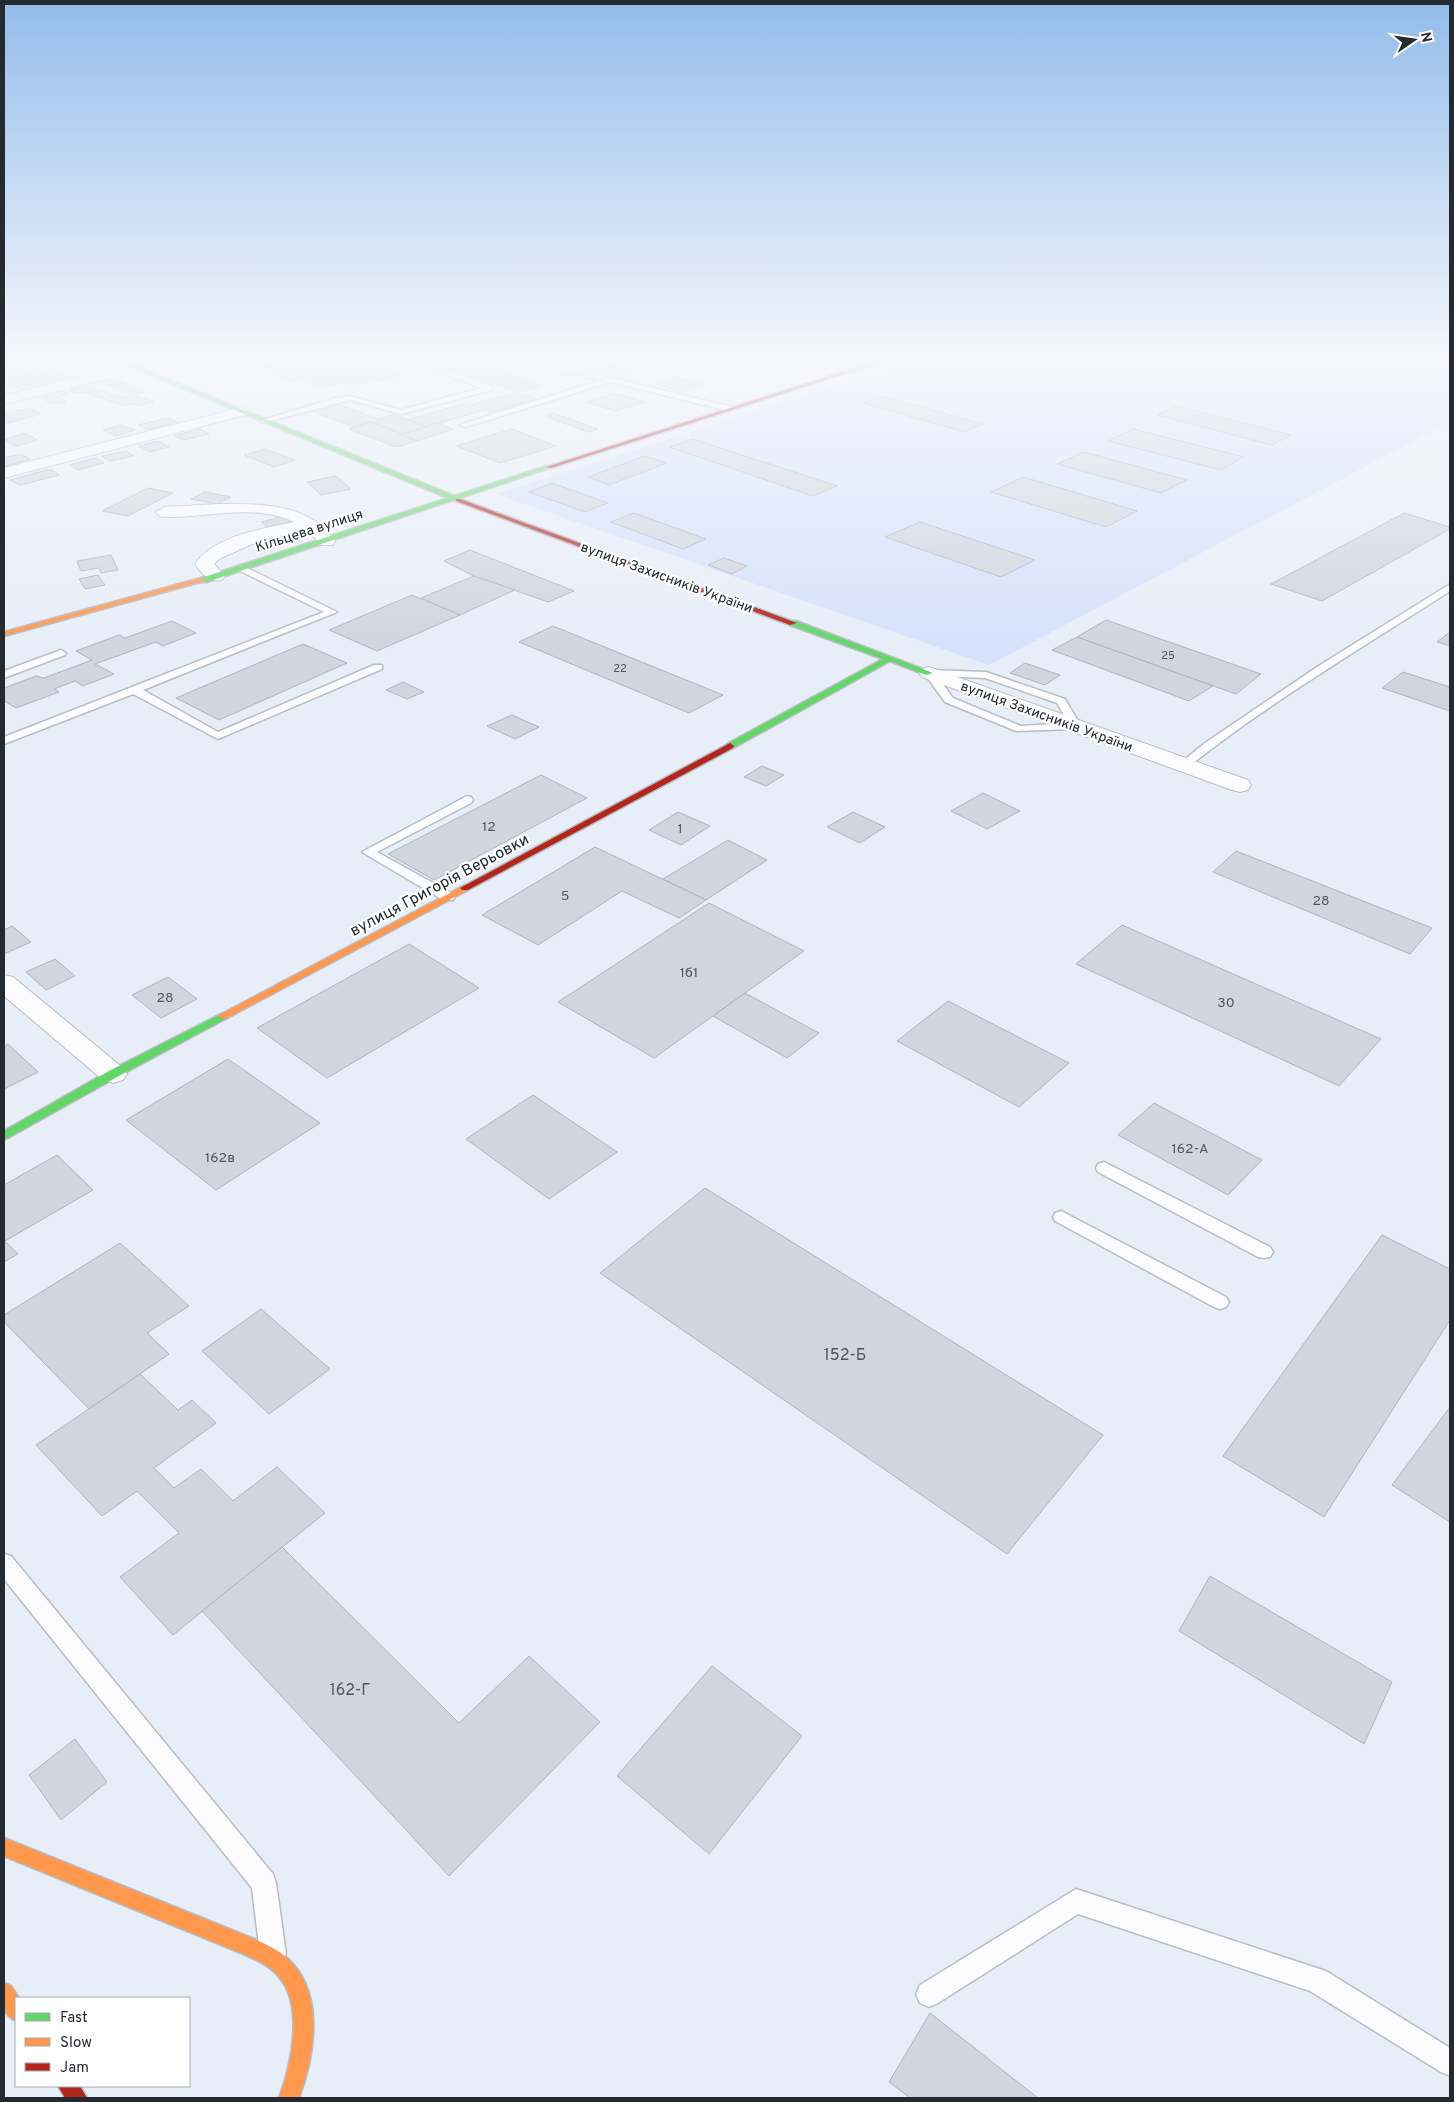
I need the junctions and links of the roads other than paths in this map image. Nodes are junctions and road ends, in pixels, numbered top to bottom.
1 (89, 451) edge
2 (337, 451) edge
3 (598, 451) edge
4 (4, 473) edge
5 (452, 498) junction
6 (164, 512) dead end
7 (311, 524) junction
8 (327, 541) junction
9 (241, 568) junction
10 (216, 576) junction
11 (1450, 587) edge
12 (4, 634) edge
13 (60, 654) dead end
14 (888, 659) junction
15 (378, 667) dead end
16 (928, 674) joint
17 (4, 675) edge
18 (134, 690) junction
19 (4, 741) edge
20 (1184, 766) junction
21 (1240, 785) dead end
22 (467, 800) dead end
23 (448, 897) junction
24 (4, 983) edge
25 (114, 1074) junction
26 (4, 1136) edge
27 (1104, 1168) dead end
28 (1061, 1216) dead end
29 (1264, 1252) dead end
30 (1220, 1302) dead end
31 (4, 1563) edge
32 (4, 1847) edge
33 (274, 1962) junction
34 (4, 1992) edge
35 (929, 1994) dead end
36 (15, 2008) edge
37 (1450, 2063) edge
38 (69, 2087) edge
39 (77, 2098) edge
40 (290, 2098) edge

1 - 4 street
2 - 5 street, вулиця Захисників України
3 - 5 street, Кільцева вулиця
5 - 8 street, Кільцева вулиця
5 - 14 street, вулиця Захисників України
6 - 7 street
7 - 8 street
7 - 10 street
8 - 9 street, Кільцева вулиця
9 - 10 street, Кільцева вулиця
9 - 18 lane
10 - 12 street, Кільцева вулиця
11 - 20 lane
13 - 17 lane
14 - 16 street, вулиця Захисників України
14 - 23 street, вулиця Григорія Верьовки
15 - 18 lane
16 - 20 street, вулиця Захисників України
18 - 19 lane
20 - 21 street, вулиця Захисників України
22 - 23 lane
23 - 25 street, вулиця Григорія Верьовки
24 - 25 street
25 - 26 street, вулиця Григорія Верьовки
27 - 29 lane
28 - 30 lane
31 - 33 lane
32 - 33 street
33 - 40 street
34 - 36 street
35 - 37 lane
38 - 39 street

